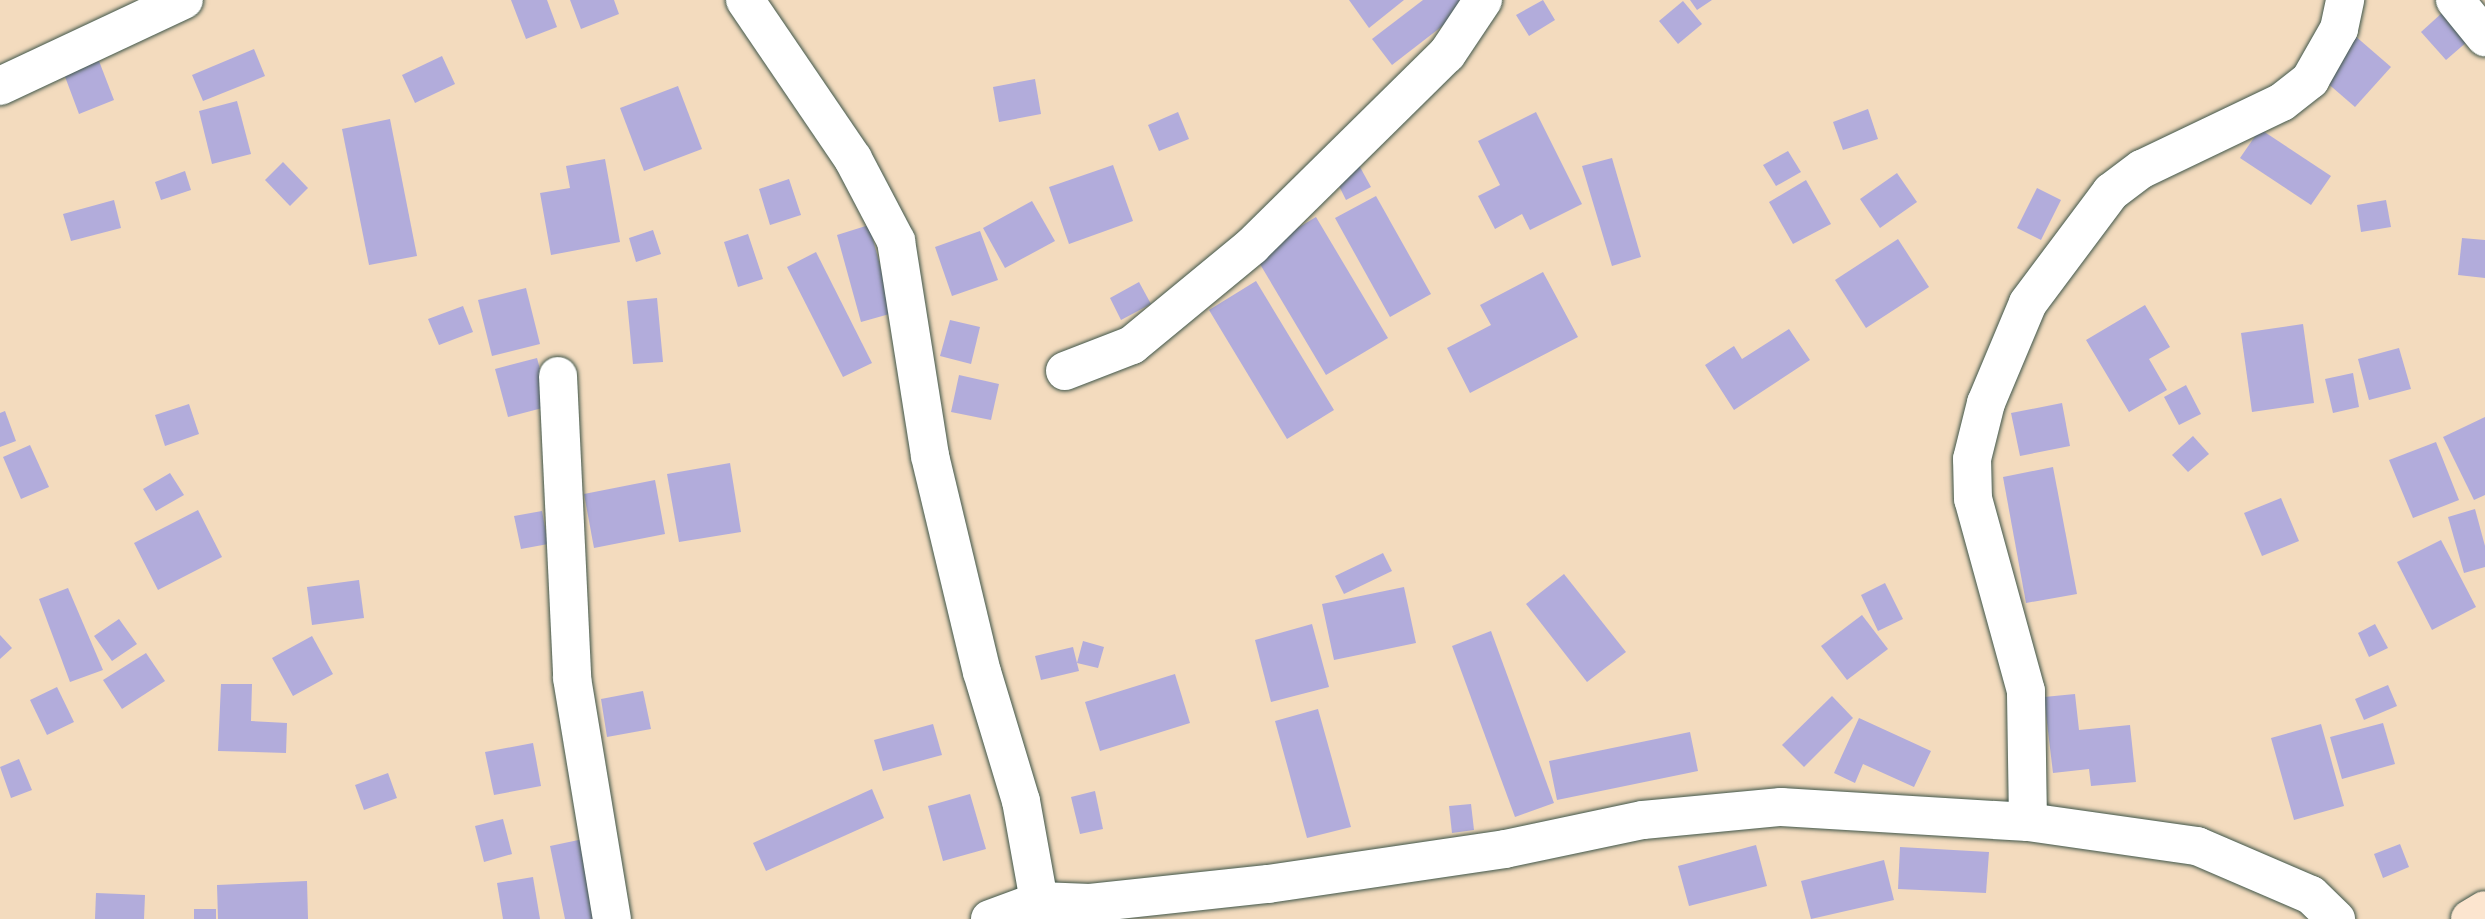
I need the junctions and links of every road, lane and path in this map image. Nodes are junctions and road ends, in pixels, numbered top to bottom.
1 (184, 0) edge
2 (745, 0) edge
3 (1483, 0) edge
4 (2345, 0) edge
5 (2455, 0) edge
6 (2485, 37) edge
7 (0, 86) edge
8 (1065, 371) dead end
9 (558, 376) dead end
10 (2028, 822) junction
11 (1039, 901) junction
12 (2485, 910) edge
13 (611, 919) edge
14 (990, 919) edge
15 (2336, 919) edge
16 (2470, 919) edge

1 - 7 street
2 - 11 street
3 - 8 street
4 - 10 street
5 - 6 street
9 - 13 street
10 - 11 street
10 - 15 street
11 - 14 street
12 - 16 main road

